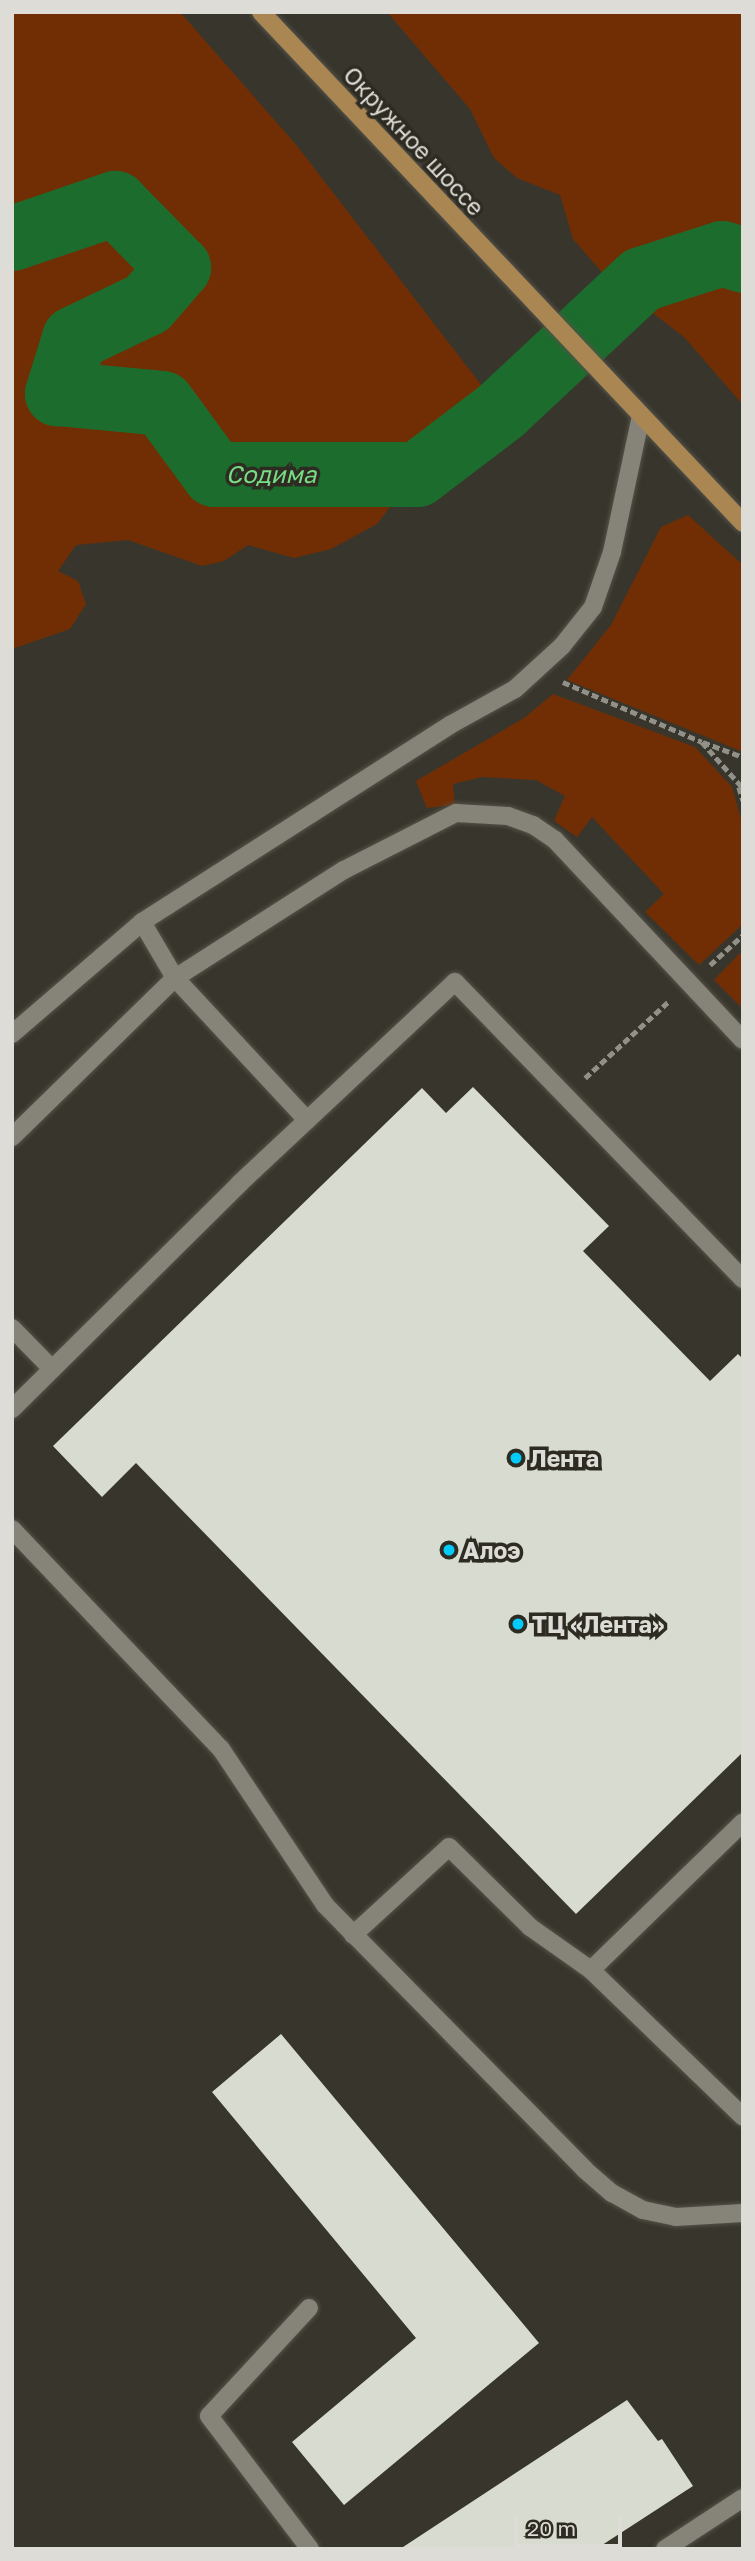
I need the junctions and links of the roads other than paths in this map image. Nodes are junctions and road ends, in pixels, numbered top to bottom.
1 (261, 12) edge
2 (641, 416) junction
3 (743, 523) edge
4 (142, 922) junction
5 (175, 978) junction
6 (12, 1034) edge
7 (743, 1040) edge
8 (307, 1120) junction
9 (12, 1137) edge
10 (743, 1279) edge
11 (12, 1328) edge
12 (51, 1368) junction
13 (12, 1409) edge
14 (12, 1529) edge
15 (743, 1822) edge
16 (353, 1936) junction
17 (591, 1970) junction
18 (743, 2116) edge
19 (743, 2213) edge
20 (309, 2308) dead end
21 (743, 2498) edge
22 (310, 2549) edge
23 (666, 2549) edge

1 - 2 main road, Окружное шоссе
2 - 3 main road
2 - 4 lane
4 - 5 lane
4 - 6 lane
5 - 7 lane
5 - 8 lane
5 - 9 lane
8 - 10 lane
8 - 12 lane
11 - 12 lane
12 - 13 lane
14 - 16 lane
15 - 17 lane
16 - 17 lane
16 - 19 lane
17 - 18 lane
20 - 22 lane
21 - 23 lane

